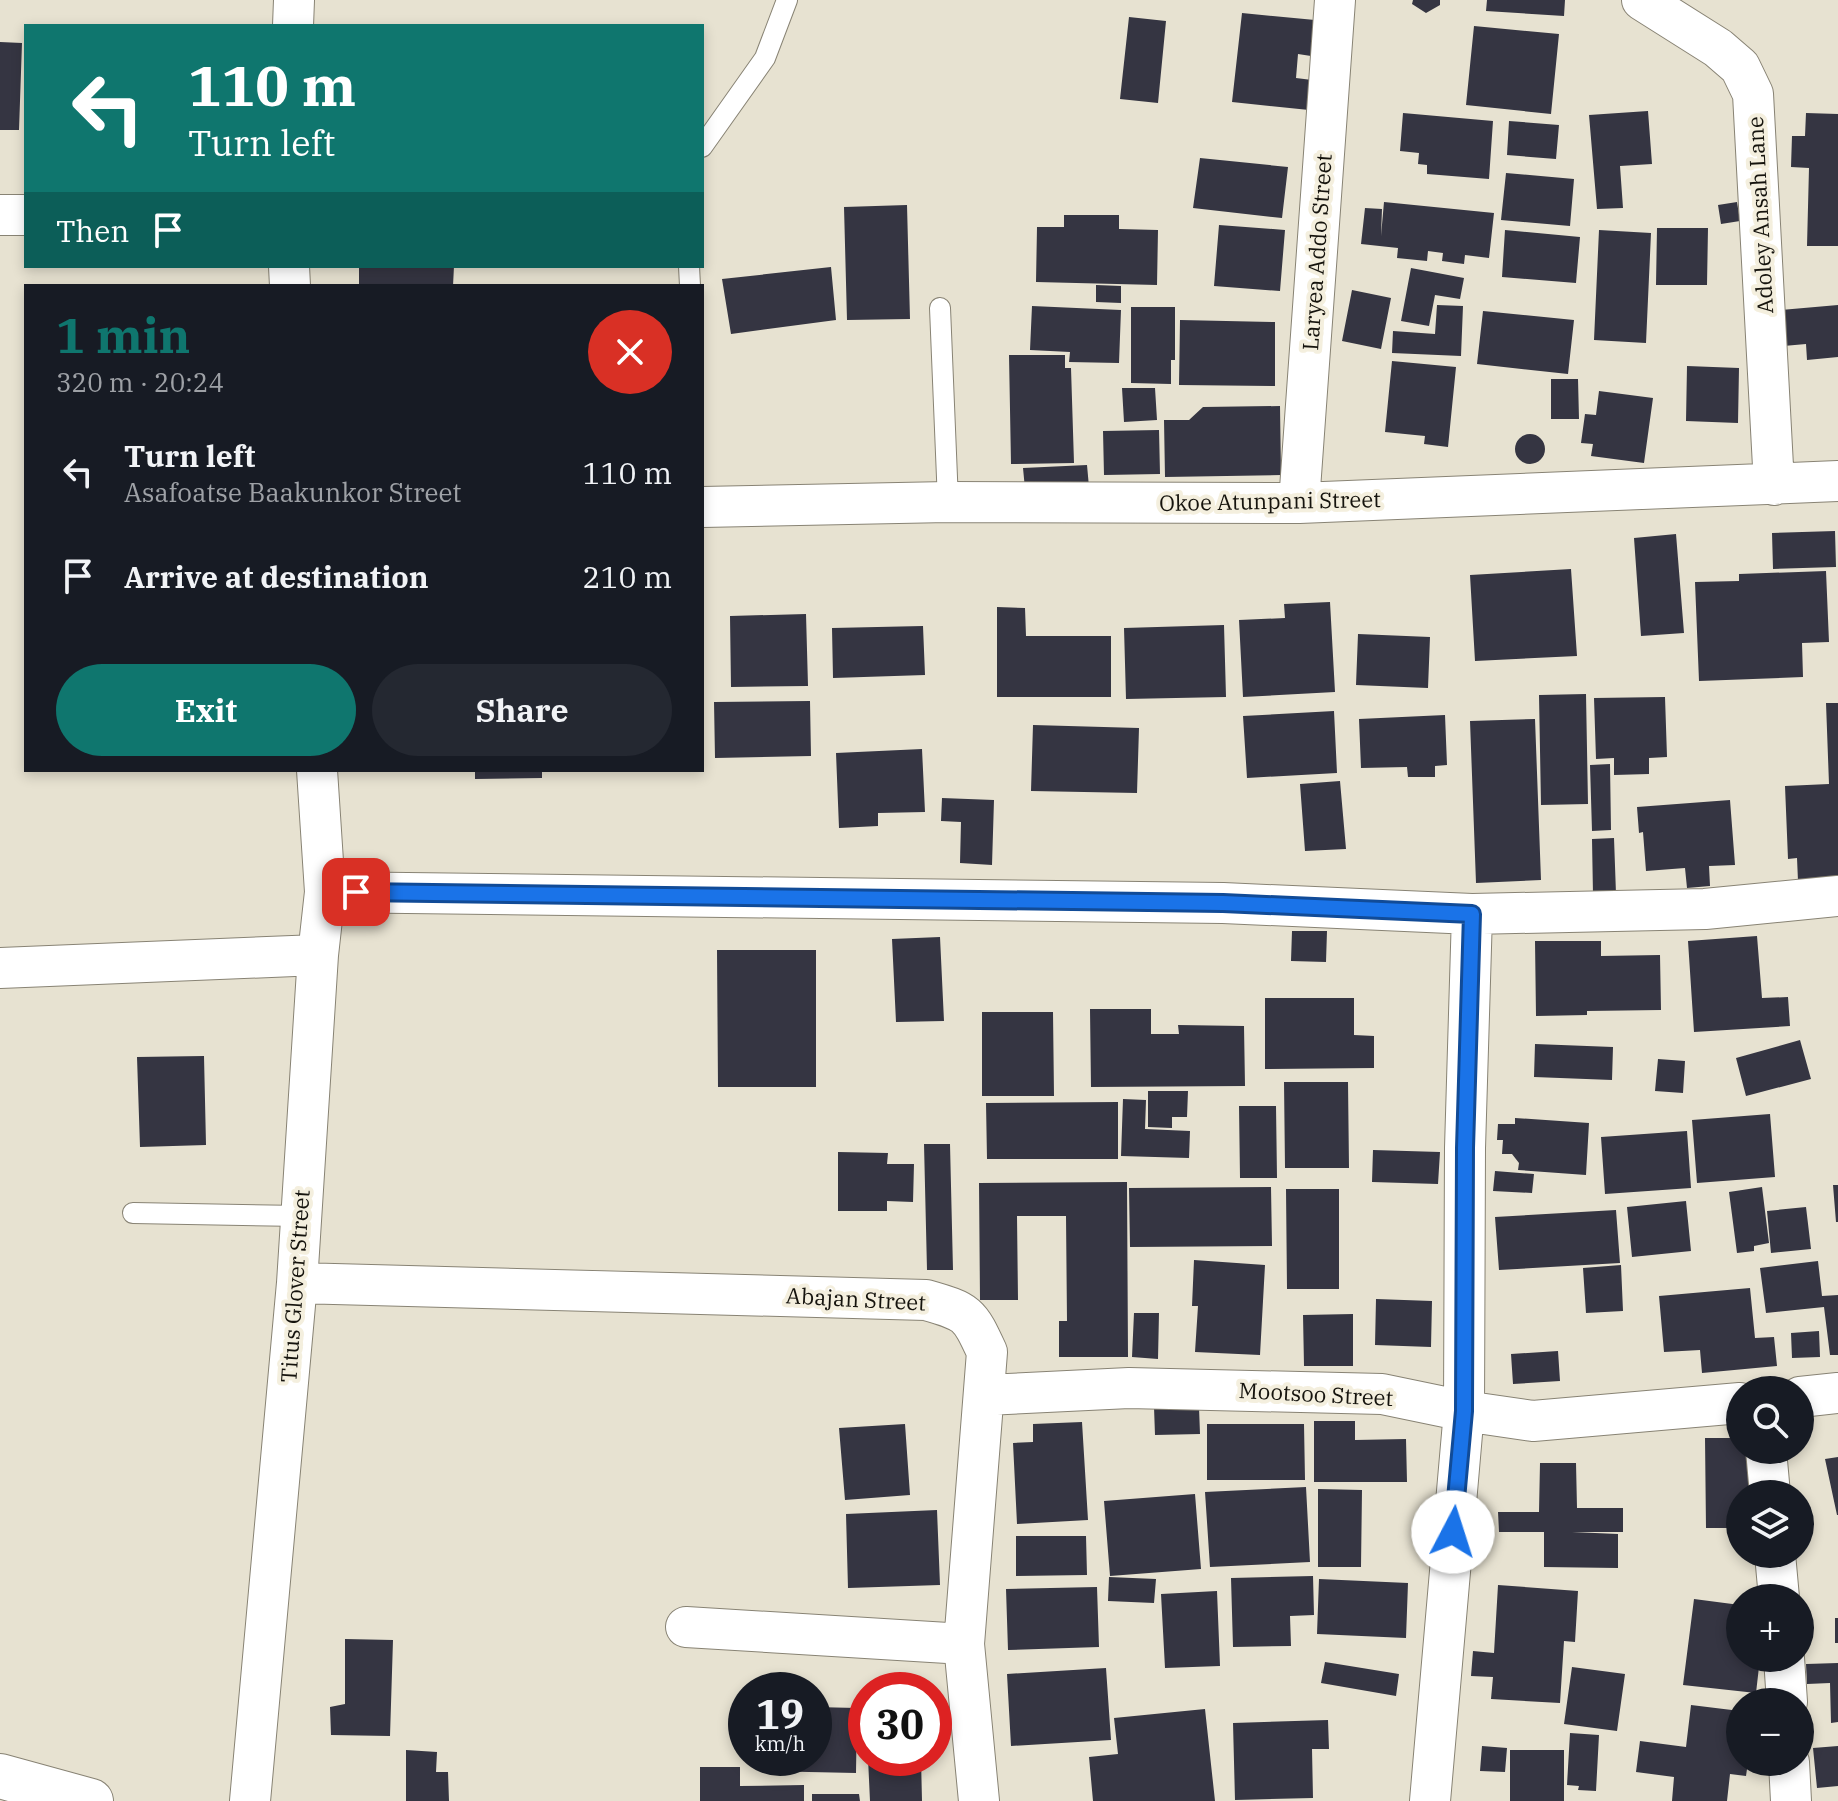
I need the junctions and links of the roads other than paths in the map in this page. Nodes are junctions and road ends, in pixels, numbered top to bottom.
1 (294, 0) edge
2 (787, 0) edge
3 (1335, 0) edge
4 (1642, 0) edge
5 (293, 24) edge
6 (704, 144) edge
7 (0, 215) edge
8 (24, 215) edge
9 (940, 308) dead end
10 (1838, 481) edge
11 (1774, 485) junction
12 (948, 502) junction
13 (1299, 503) junction
14 (704, 506) edge
15 (317, 772) edge
16 (325, 892) junction
17 (1838, 896) edge
18 (1472, 914) junction
19 (318, 955) junction
20 (0, 968) edge
21 (133, 1213) dead end
22 (301, 1216) junction
23 (297, 1283) junction
24 (1838, 1393) edge
25 (986, 1395) junction
26 (1814, 1396) edge
27 (1726, 1404) edge
28 (1464, 1411) junction
29 (686, 1627) dead end
30 (964, 1644) junction
31 (0, 1776) edge
32 (1790, 1776) edge
33 (91, 1801) edge
34 (250, 1801) edge
35 (979, 1801) edge
36 (1430, 1801) edge
37 (1791, 1801) edge

1 - 5 street
2 - 6 lane
3 - 13 street, Laryea Addo Street
4 - 11 street, Adoley Ansah Lane
7 - 8 street
9 - 12 lane
10 - 11 street, Okoe Atunpani Street
11 - 13 street, Okoe Atunpani Street
12 - 13 street, Okoe Atunpani Street
12 - 14 street, Okoe Atunpani Street
15 - 16 street, Titus Glover Street
16 - 18 street
16 - 19 street, Titus Glover Street
17 - 18 street
18 - 28 street
19 - 20 street
19 - 22 street, Titus Glover Street
21 - 22 lane
22 - 23 street, Titus Glover Street
23 - 25 street, Abajan Street
23 - 34 street, Titus Glover Street
24 - 26 street
25 - 28 street, Mootsoo Street
25 - 30 street, Abajan Street
27 - 28 street, Mootsoo Street
28 - 36 street
29 - 30 street
30 - 35 street, Abajan Street
31 - 33 main road
32 - 37 street

